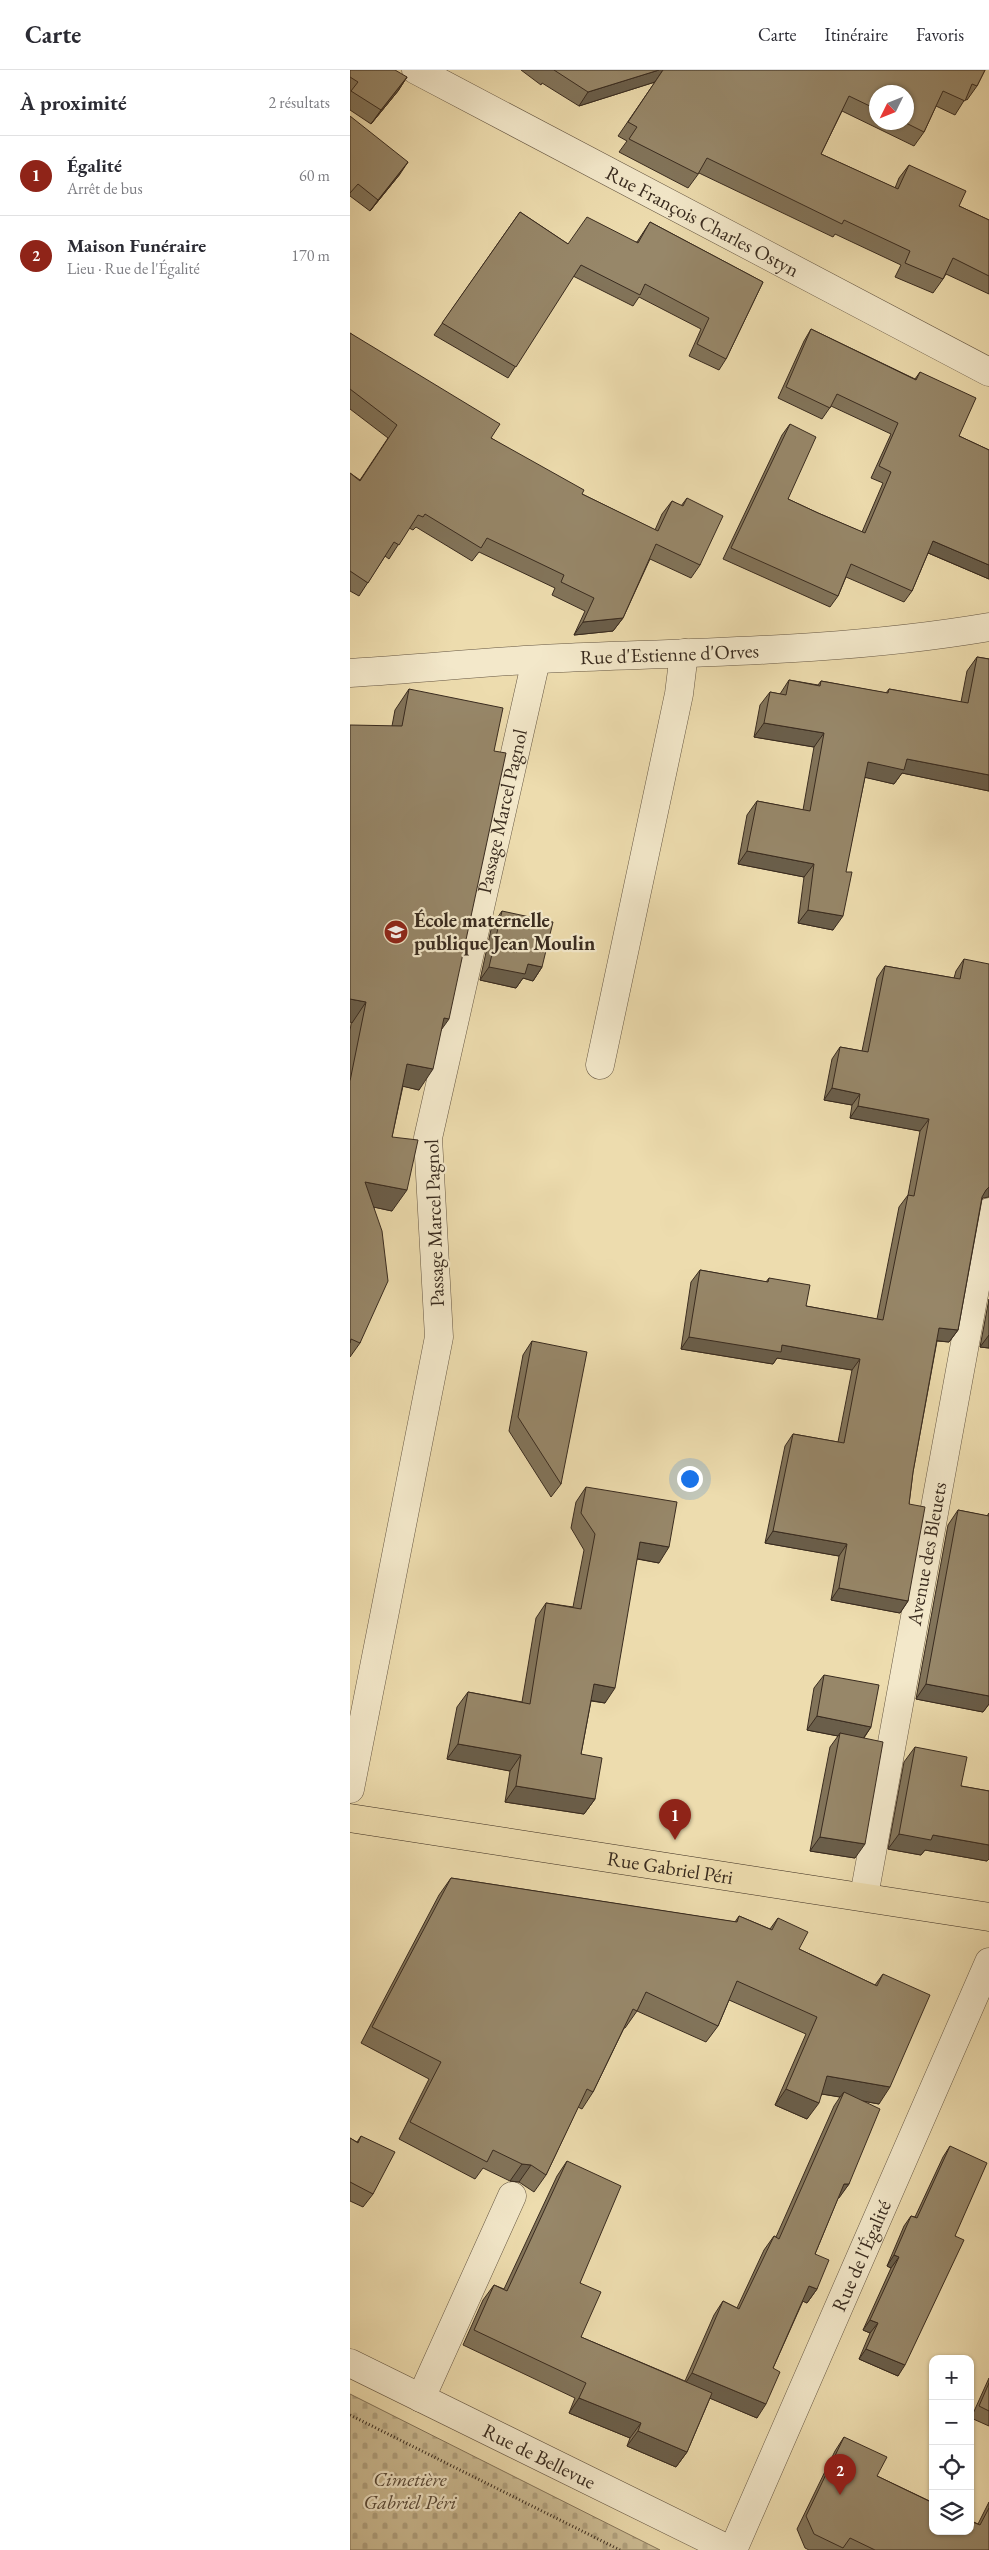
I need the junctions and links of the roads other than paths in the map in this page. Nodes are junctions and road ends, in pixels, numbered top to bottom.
1 (416, 70) edge
2 (989, 372) edge
3 (989, 627) edge
4 (684, 653) junction
5 (536, 660) junction
6 (350, 673) edge
7 (600, 1065) dead end
8 (989, 1212) edge
9 (350, 1790) edge
10 (350, 1818) edge
11 (864, 1896) junction
12 (989, 1916) edge
13 (989, 1962) edge
14 (512, 2196) dead end
15 (350, 2363) edge
16 (421, 2398) junction
17 (732, 2550) edge

1 - 2 street, Rue François Charles Ostyn
3 - 4 street, Rue d'Estienne d'Orves
4 - 5 street, Rue d'Estienne d'Orves
4 - 7 street
5 - 6 street, Rue d'Estienne d'Orves
5 - 9 street, Passage Marcel Pagnol
8 - 11 street, Avenue des Bleuets
10 - 11 main road, Rue Gabriel Péri
11 - 12 main road, Rue Gabriel Péri
13 - 17 street, Rue de l'Égalité
14 - 16 street
15 - 16 street, Rue de Bellevue
16 - 17 street, Rue de Bellevue

